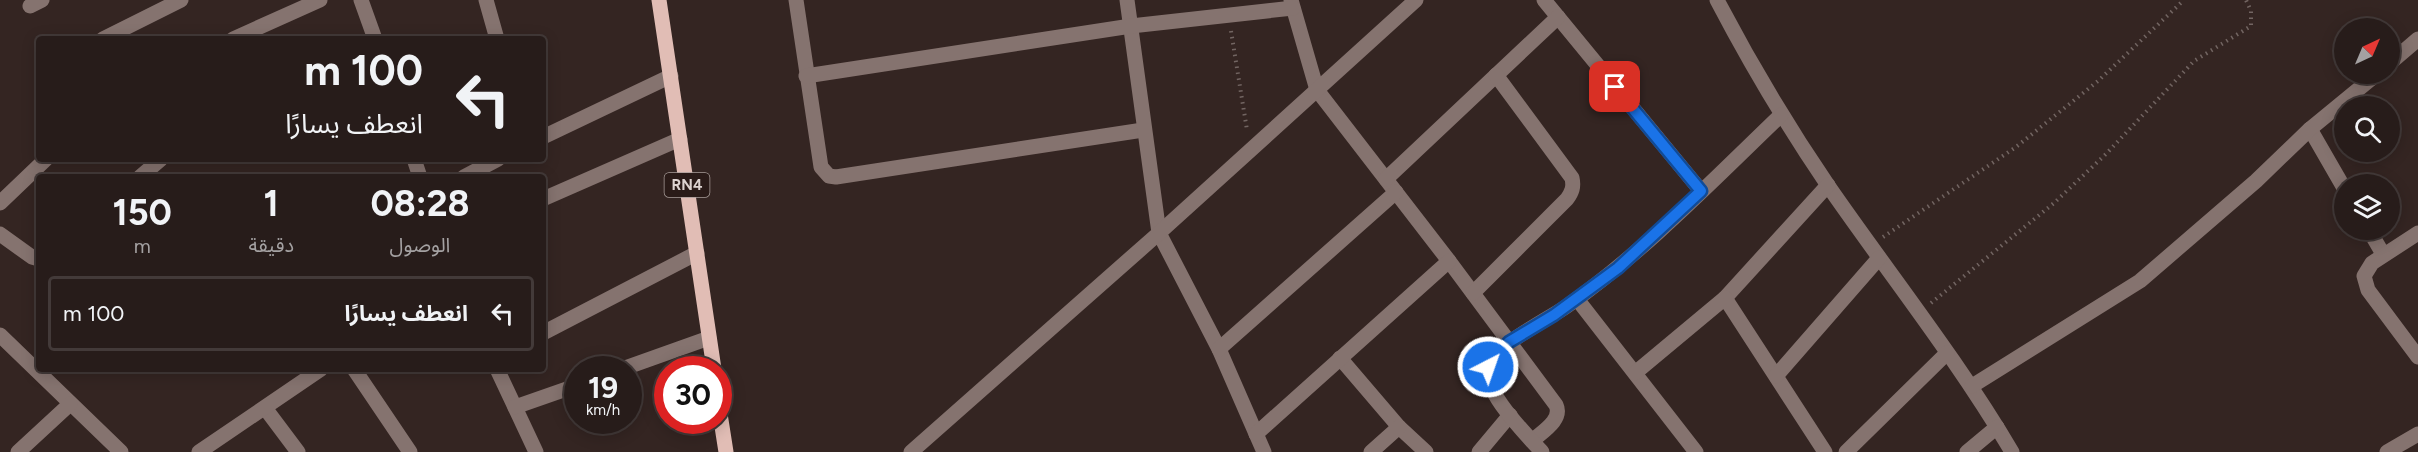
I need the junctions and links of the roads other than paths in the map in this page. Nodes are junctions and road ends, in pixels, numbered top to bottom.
1 (181, 0) edge
2 (320, 0) edge
3 (361, 0) edge
4 (486, 0) edge
5 (659, 0) edge
6 (796, 0) edge
7 (1127, 0) edge
8 (1416, 0) edge
9 (1544, 0) edge
10 (1717, 0) edge
11 (1292, 4) edge
12 (1558, 17) junction
13 (1131, 26) junction
14 (109, 36) edge
15 (240, 36) edge
16 (374, 36) edge
17 (496, 36) edge
18 (2418, 39) edge
19 (2400, 54) edge
20 (1496, 75) junction
21 (671, 76) junction
22 (806, 76) junction
23 (2365, 84) edge
24 (1317, 90) junction
25 (1781, 115) junction
26 (2310, 129) junction
27 (1143, 130) junction
28 (546, 136) edge
29 (680, 139) junction
30 (43, 162) edge
31 (157, 162) edge
32 (492, 162) edge
33 (143, 174) edge
34 (470, 174) edge
35 (2336, 174) edge
36 (1386, 179) junction
37 (1828, 185) junction
38 (1701, 191) junction
39 (1396, 192) junction
40 (546, 198) edge
41 (0, 203) edge
42 (1159, 233) junction
43 (2418, 233) edge
44 (0, 234) edge
45 (2375, 240) edge
46 (1875, 252) junction
47 (697, 253) junction
48 (2383, 254) junction
49 (36, 258) edge
50 (1449, 261) junction
51 (1473, 293) junction
52 (1725, 298) junction
53 (1577, 299) junction
54 (546, 331) edge
55 (0, 335) edge
56 (709, 338) junction
57 (1509, 342) junction
58 (1219, 349) junction
59 (1947, 352) junction
60 (712, 356) edge
61 (2418, 357) edge
62 (1340, 358) junction
63 (642, 362) edge
64 (36, 370) edge
65 (38, 372) edge
66 (317, 372) edge
67 (356, 372) edge
68 (498, 372) edge
69 (1635, 373) junction
70 (1776, 376) junction
71 (1972, 386) junction
72 (564, 390) edge
73 (70, 404) junction
74 (515, 407) junction
75 (266, 408) junction
76 (1510, 415) junction
77 (1399, 427) junction
78 (1997, 427) junction
79 (723, 434) edge
80 (1256, 434) junction
81 (2418, 434) edge
82 (1537, 447) edge
83 (18, 452) edge
84 (121, 452) edge
85 (198, 452) edge
86 (298, 452) edge
87 (410, 452) edge
88 (536, 452) edge
89 (726, 452) edge
90 (911, 452) edge
91 (1264, 452) edge
92 (1371, 452) edge
93 (1426, 452) edge
94 (1479, 452) edge
95 (1696, 452) edge
96 (1825, 452) edge
97 (1846, 452) edge
98 (1967, 452) edge
99 (2012, 452) edge
100 (2387, 452) edge

1 - 14 street
2 - 15 street
3 - 16 street
4 - 17 street
5 - 21 main road, RN4
6 - 22 street
7 - 13 street
8 - 24 street
9 - 12 street
10 - 25 street
11 - 13 street
11 - 24 street
12 - 20 street
12 - 38 street
13 - 22 street
13 - 27 street
18 - 19 street
20 - 36 street
20 - 51 street
21 - 28 street
21 - 29 main road, RN4
22 - 27 street
23 - 26 street
24 - 36 street
24 - 42 street
25 - 37 street
25 - 38 street
26 - 35 street
26 - 71 street
27 - 42 street
29 - 40 street
29 - 47 main road, RN4
30 - 41 street
31 - 33 street
32 - 34 street
36 - 39 street
37 - 46 street
37 - 52 street
38 - 53 street
39 - 50 street
39 - 58 street
42 - 58 street
42 - 90 street
43 - 48 street
44 - 49 street
45 - 48 street
46 - 59 street
46 - 70 street
47 - 54 street
47 - 56 main road, RN4
48 - 61 street
50 - 51 street
50 - 62 street
51 - 57 street
52 - 69 street
52 - 70 street
53 - 57 street
53 - 69 street
55 - 64 street
56 - 60 main road, RN4
56 - 63 street
57 - 76 street
57 - 82 street
58 - 80 street
59 - 71 street
59 - 97 street
62 - 77 street
62 - 80 street
65 - 73 street
66 - 75 street
67 - 87 street
68 - 74 street
69 - 95 street
70 - 96 street
71 - 78 street
72 - 74 street
73 - 83 street
73 - 84 street
74 - 88 street
75 - 85 street
75 - 86 street
76 - 82 street
76 - 94 street
77 - 92 street
77 - 93 street
78 - 98 street
78 - 99 street
79 - 89 main road
80 - 91 street
81 - 100 street

